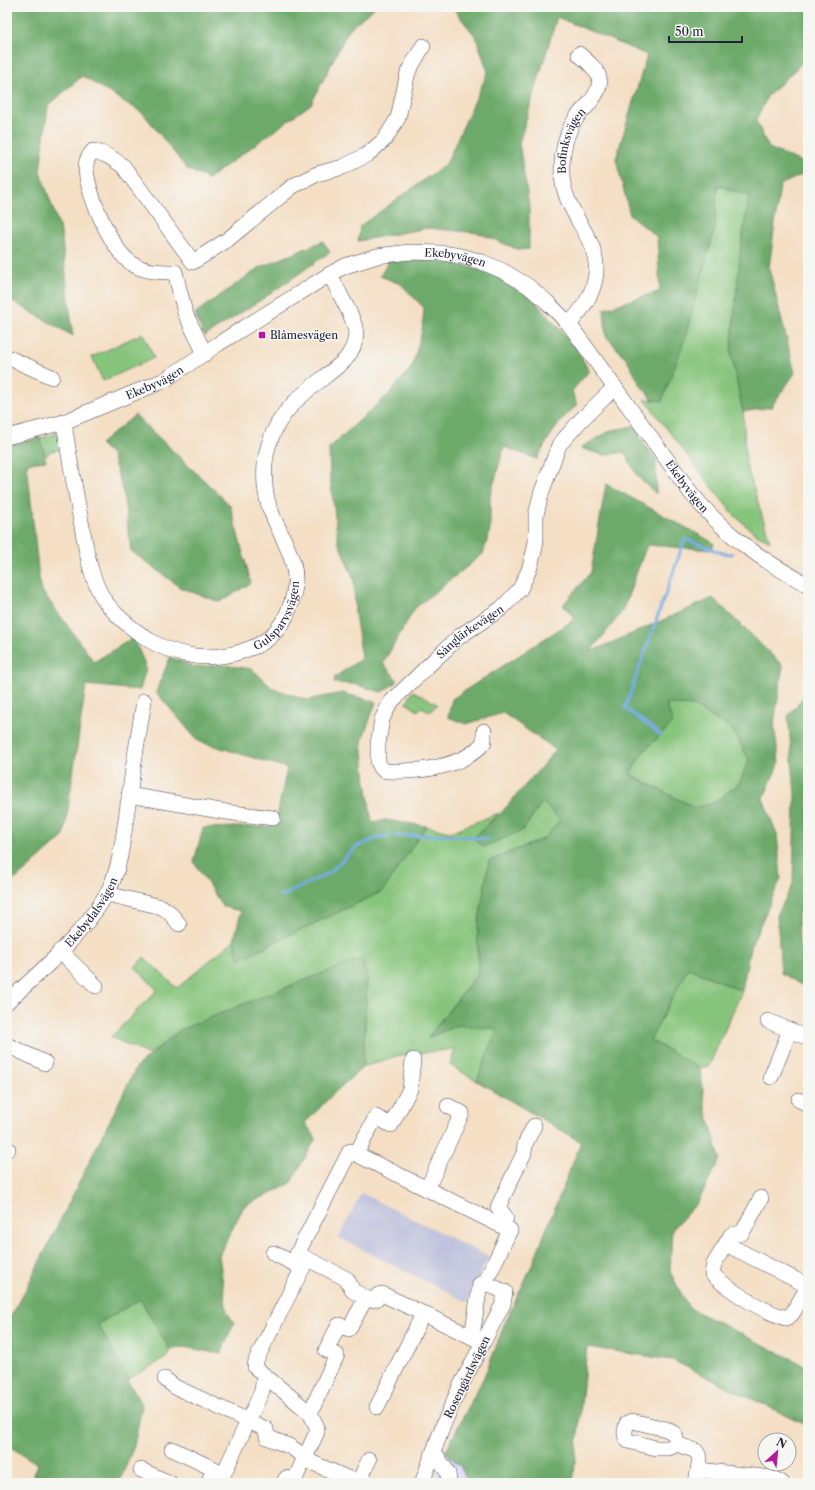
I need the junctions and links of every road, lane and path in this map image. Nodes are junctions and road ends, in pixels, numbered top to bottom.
1 (423, 46) dead end
2 (579, 54) dead end
3 (193, 262) junction
4 (175, 272) junction
5 (330, 274) junction
6 (568, 324) junction
7 (205, 354) junction
8 (7, 357) edge
9 (45, 376) dead end
10 (615, 387) junction
11 (64, 422) junction
12 (7, 437) edge
13 (808, 585) edge
14 (144, 701) dead end
15 (484, 731) dead end
16 (129, 795) junction
17 (273, 818) dead end
18 (107, 894) junction
19 (179, 924) dead end
20 (60, 952) junction
21 (96, 986) dead end
22 (7, 1002) edge
23 (768, 1021) dead end
24 (790, 1030) junction
25 (808, 1038) edge
26 (7, 1045) edge
27 (413, 1060) dead end
28 (45, 1063) dead end
29 (771, 1077) dead end
30 (448, 1106) dead end
31 (534, 1126) dead end
32 (356, 1154) junction
33 (427, 1189) junction
34 (761, 1198) dead end
35 (502, 1226) junction
36 (726, 1244) junction
37 (273, 1253) dead end
38 (300, 1261) junction
39 (483, 1283) junction
40 (806, 1290) edge
41 (366, 1298) junction
42 (423, 1314) junction
43 (477, 1340) junction
44 (264, 1375) junction
45 (165, 1379) dead end
46 (377, 1407) dead end
47 (310, 1413) junction
48 (248, 1420) junction
49 (677, 1444) dead end
50 (172, 1449) dead end
51 (434, 1452) junction
52 (306, 1458) junction
53 (369, 1460) dead end
54 (214, 1469) junction
55 (141, 1470) dead end
56 (697, 1477) edge
57 (362, 1482) edge
58 (170, 1483) edge
59 (208, 1483) edge
60 (284, 1483) edge
61 (422, 1483) edge
62 (449, 1483) edge
63 (782, 1483) edge

1 - 3 street
2 - 6 street, Bofinksvägen
3 - 4 street
3 - 4 street
4 - 7 street
5 - 6 street, Ekebyvägen
5 - 7 street, Ekebyvägen
5 - 11 street, Gulsparvsvägen
6 - 10 street, Ekebyvägen
7 - 11 street, Ekebyvägen
8 - 9 street
10 - 13 street, Ekebyvägen
10 - 15 street, Sånglärkevägen
11 - 12 street, Ekebyvägen
14 - 16 street, Ekebydalsvägen
16 - 17 street
16 - 18 street, Ekebydalsvägen
18 - 19 street
18 - 20 street, Ekebydalsvägen
20 - 21 street
20 - 22 street, Ekebydalsvägen
23 - 24 street
24 - 25 street
24 - 29 street
26 - 28 street
27 - 32 street
30 - 33 street
31 - 35 street
32 - 33 street
32 - 38 street
33 - 35 street
34 - 36 street
35 - 39 street
36 - 40 street
36 - 40 street
37 - 38 street
38 - 41 street
38 - 44 street
39 - 43 street
39 - 43 street, Rosengårdsvägen
41 - 42 street
41 - 47 street
42 - 43 street
42 - 46 street
43 - 51 street, Rosengårdsvägen
44 - 47 street
44 - 48 street
45 - 48 street
47 - 52 street
48 - 52 street
48 - 54 street
49 - 56 street
50 - 54 street
51 - 61 street, Rosengårdsvägen
51 - 62 street
52 - 57 street
52 - 60 street
53 - 57 street
54 - 59 street
55 - 58 street
56 - 63 street

